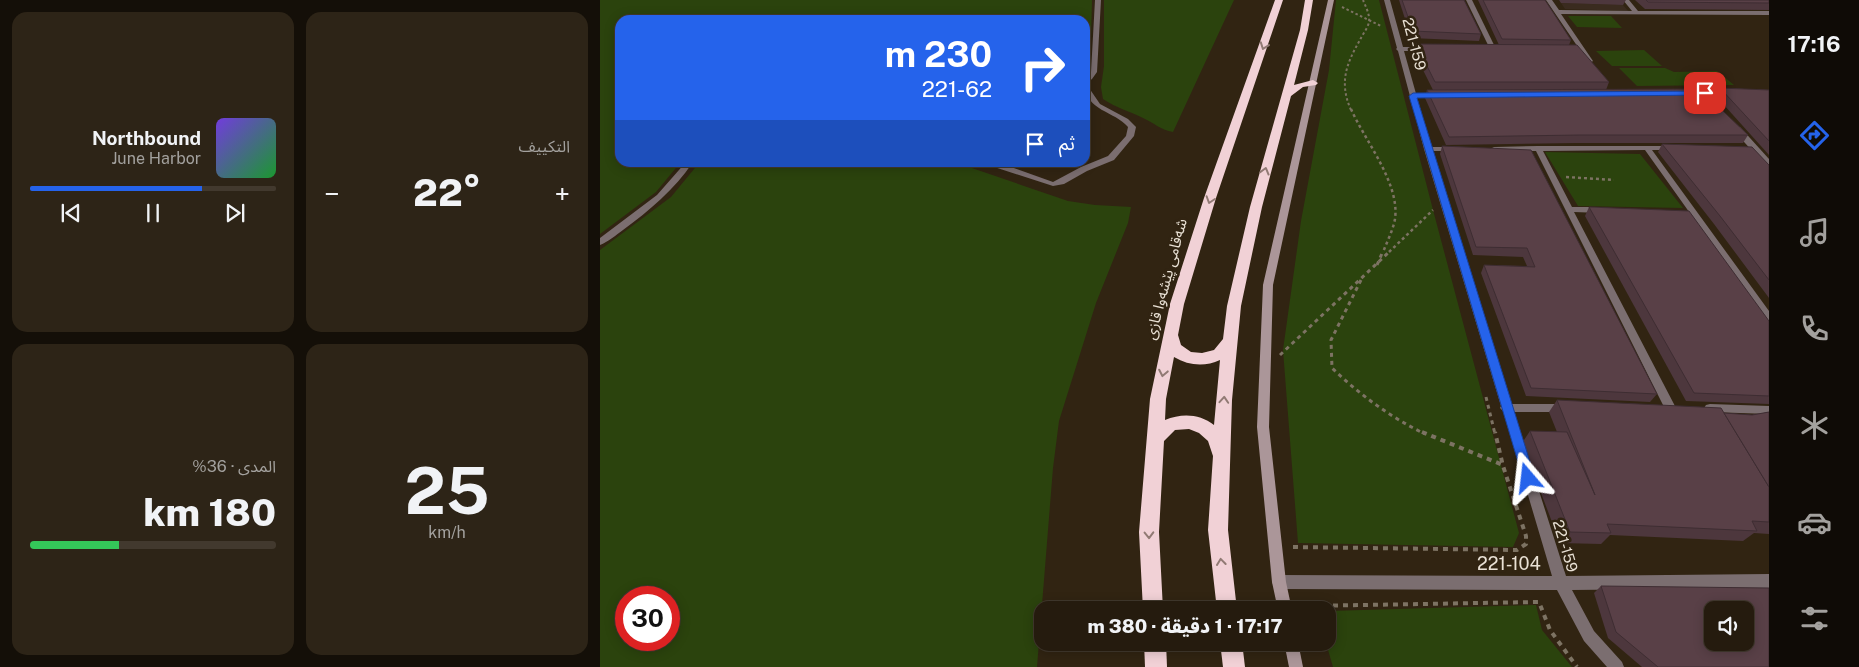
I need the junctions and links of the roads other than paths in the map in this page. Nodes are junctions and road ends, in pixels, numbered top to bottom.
1 (1098, 0) edge
2 (1278, 0) edge
3 (1309, 0) edge
4 (1387, 0) edge
5 (1470, 0) edge
6 (1549, 0) edge
7 (1626, 0) edge
8 (1335, 3) edge
9 (1557, 12) junction
10 (1637, 12) junction
11 (1769, 13) edge
12 (1400, 49) junction
13 (1437, 49) edge
14 (1483, 49) edge
15 (1493, 49) junction
16 (1502, 49) edge
17 (1571, 49) edge
18 (1581, 49) junction
19 (1592, 64) edge
20 (1090, 77) edge
21 (1313, 84) junction
22 (1090, 92) edge
23 (1685, 93) edge
24 (1705, 93) junction
25 (1732, 93) edge
26 (1286, 95) junction
27 (1711, 100) edge
28 (1730, 121) edge
29 (1538, 148) junction
30 (1646, 148) junction
31 (1676, 148) edge
32 (1428, 149) junction
33 (1465, 149) edge
34 (1483, 149) edge
35 (1746, 149) edge
36 (1756, 149) junction
37 (1769, 164) edge
38 (686, 167) edge
39 (1003, 167) edge
40 (1569, 209) junction
41 (1608, 210) edge
42 (1684, 213) edge
43 (1694, 214) junction
44 (600, 242) edge
45 (1769, 318) edge
46 (1171, 333) junction
47 (1230, 341) junction
48 (1506, 408) junction
49 (1574, 408) edge
50 (1670, 408) edge
51 (1700, 408) edge
52 (1769, 410) edge
53 (1155, 441) junction
54 (1221, 465) junction
55 (1769, 581) edge
56 (1279, 582) junction
57 (1561, 583) junction
58 (1153, 601) edge
59 (1226, 601) edge
60 (1283, 601) edge
61 (1155, 651) edge
62 (1232, 651) edge
63 (1293, 651) edge
64 (1156, 667) edge
65 (1234, 667) edge
66 (1296, 667) edge
67 (1617, 667) edge

1 - 20 street
2 -> 46 highway, شەقامی پێشەوا قازی
3 - 26 highway
4 - 12 street, 221-159
5 - 15 street
6 - 9 street
7 - 10 street
8 - 21 main road
9 - 10 street
9 - 18 street
10 - 11 street
12 - 13 street
12 - 32 street, 221-159
14 - 15 street
15 - 16 street
17 - 18 street
18 - 19 street
21 - 26 highway
21 - 56 main road
22 - 39 street
23 - 24 street
24 - 25 street
24 - 27 street
47 -> 26 highway
28 - 36 street
29 - 30 street
29 - 34 street
29 - 40 street
30 - 31 street
30 - 43 street
32 - 33 street
32 - 48 street, 221-159
35 - 36 street
36 - 37 street
38 - 44 street
40 - 41 street
40 - 50 street
42 - 43 street
43 - 45 street
46 - 47 highway
46 -> 53 highway, شەقامی پێشەوا قازی
54 -> 47 highway
48 - 49 street
48 - 57 street, 221-159
51 - 52 street
53 - 54 highway
53 -> 58 highway, شەقامی پێشەوا قازی
59 -> 54 highway
55 - 57 street, 221-104
56 - 57 street, 221-104
56 - 60 main road
57 - 67 street, 221-159
61 - 64 highway
62 - 65 highway
63 - 66 main road

